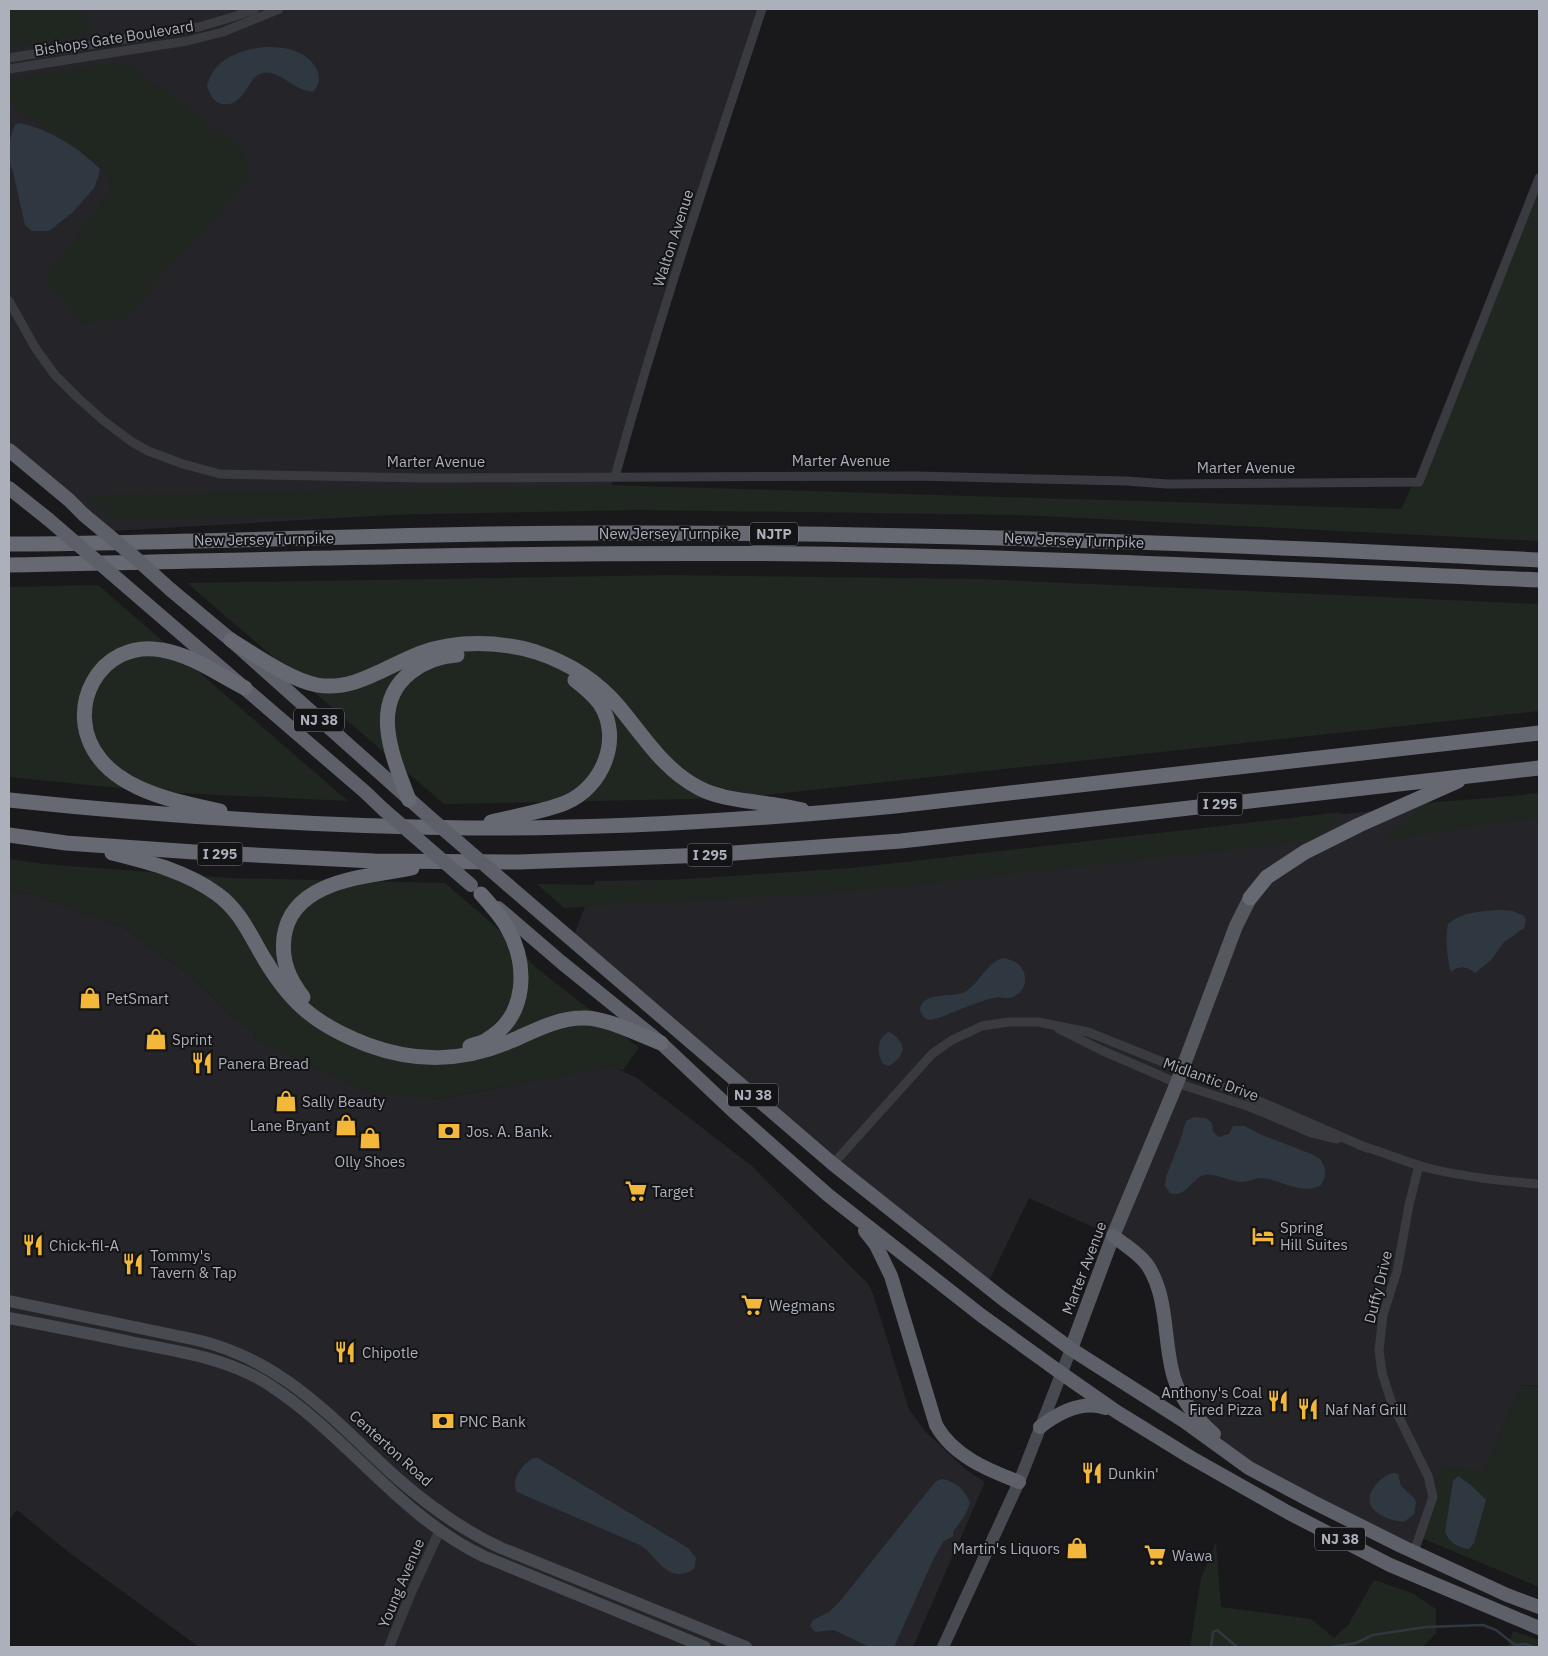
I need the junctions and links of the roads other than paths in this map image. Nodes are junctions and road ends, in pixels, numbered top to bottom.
1 (255, 9) edge
2 (279, 9) edge
3 (762, 9) edge
4 (9, 58) edge
5 (9, 69) edge
6 (1539, 178) edge
7 (9, 302) edge
8 (9, 450) edge
9 (615, 477) junction
10 (9, 488) edge
11 (9, 544) edge
12 (1539, 560) edge
13 (9, 565) edge
14 (1539, 580) edge
15 (230, 640) junction
16 (245, 688) junction
17 (1539, 733) edge
18 (1539, 768) edge
19 (1473, 775) junction
20 (9, 800) edge
21 (409, 800) junction
22 (820, 814) junction
23 (265, 821) junction
24 (468, 828) junction
25 (9, 834) edge
26 (66, 843) junction
27 (442, 862) junction
28 (476, 890) junction
29 (1250, 898) joint
30 (1050, 1024) junction
31 (661, 1043) junction
32 (1182, 1069) junction
33 (1177, 1083) junction
34 (1367, 1148) junction
35 (833, 1164) junction
36 (1419, 1165) junction
37 (1539, 1184) edge
38 (851, 1214) junction
39 (1113, 1236) junction
40 (9, 1301) edge
41 (9, 1318) edge
42 (1071, 1349) junction
43 (1061, 1373) junction
44 (1117, 1412) junction
45 (1040, 1427) junction
46 (1249, 1468) junction
47 (1019, 1482) junction
48 (440, 1530) junction
49 (1414, 1552) junction
50 (1539, 1607) edge
51 (1539, 1628) edge
52 (389, 1647) edge
53 (705, 1647) edge
54 (746, 1647) edge
55 (943, 1647) edge

1 - 4 street, Bishops Gate Boulevard
2 - 5 street, Bishops Gate Boulevard
3 - 9 street, Walton Avenue
6 - 9 street, Marter Avenue
7 - 9 street, Marter Avenue
8 - 15 highway, NJ 38, bridge
10 - 16 highway, NJ 38, bridge
11 - 12 highway, New Jersey Turnpike / NJTP
13 - 14 highway, New Jersey Turnpike / NJTP
15 - 21 highway, NJ 38
15 - 22 highway
16 - 23 highway
16 - 28 highway, NJ 38, bridge
17 - 22 highway, I 295
18 - 19 highway, I 295
19 - 27 highway, I 295
19 - 29 highway
20 - 23 highway, I 295
21 - 24 highway
21 - 35 highway, NJ 38, bridge
22 - 24 highway, I 295
23 - 24 highway, I 295
25 - 26 highway, I 295
26 - 27 highway, I 295
26 - 31 highway
27 - 28 highway
28 - 31 highway, NJ 38
29 - 32 main road, Marter Avenue
30 - 32 street, Midlantic Drive
30 - 33 street, Midlantic Drive
30 - 35 street, Midlantic Drive
31 - 38 highway, NJ 38
32 - 33 main road, Marter Avenue
32 - 34 street, Midlantic Drive
33 - 34 street, Midlantic Drive
33 - 39 main road, Marter Avenue
34 - 36 street, Midlantic Drive
35 - 42 highway, NJ 38
36 - 37 street, Midlantic Drive
36 - 49 street, Duffy Drive
38 - 43 highway, NJ 38
38 - 47 highway
39 - 42 main road, Marter Avenue
39 - 46 highway
40 - 54 main road, Centerton Road
41 - 48 main road, Centerton Road
42 - 43 main road, Marter Avenue
42 - 46 highway, NJ 38
43 - 44 highway, NJ 38
43 - 45 main road, Marter Avenue
44 - 45 highway
44 - 51 highway, NJ 38
45 - 47 main road, Marter Avenue
46 - 49 highway, NJ 38
47 - 55 main road, Marter Avenue
48 - 52 street, Young Avenue
48 - 53 main road, Centerton Road
49 - 50 highway, NJ 38

